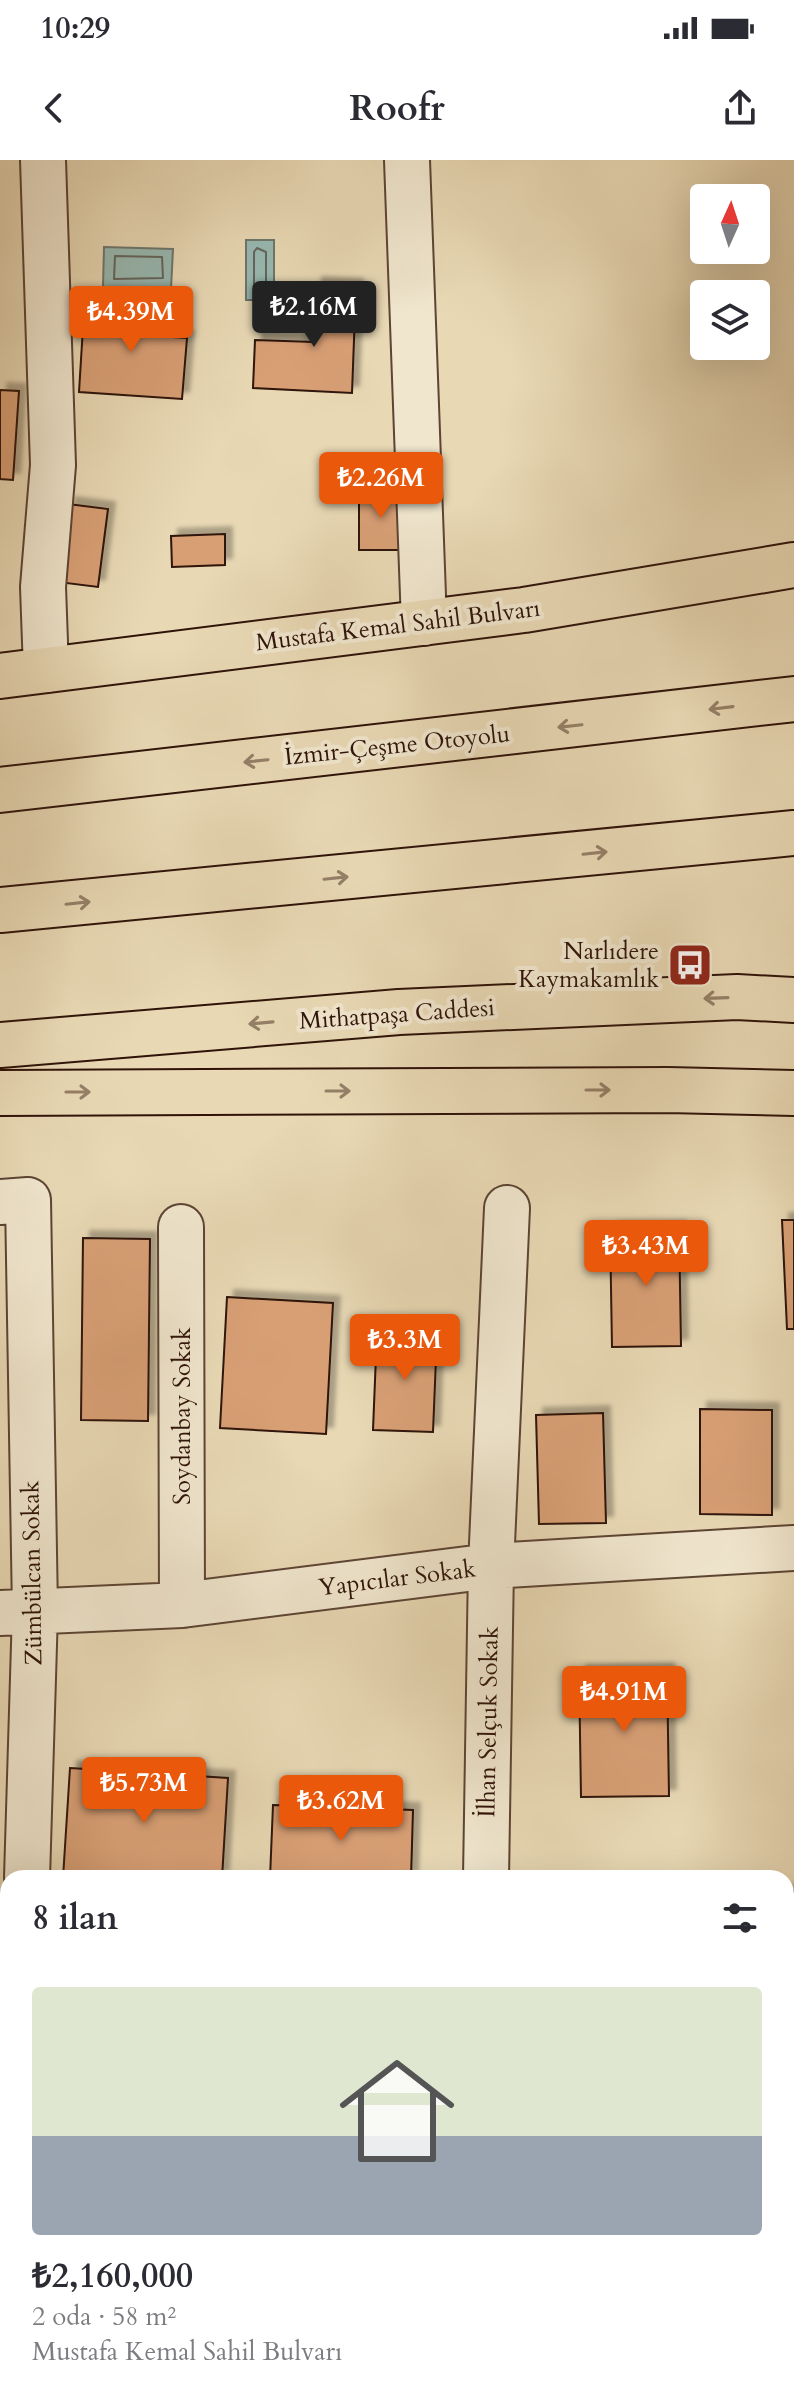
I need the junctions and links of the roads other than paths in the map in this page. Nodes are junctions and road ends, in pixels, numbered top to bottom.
1 (43, 160) edge
2 (407, 160) edge
3 (794, 565) edge
4 (424, 623) junction
5 (46, 670) junction
6 (0, 676) edge
7 (794, 699) edge
8 (0, 790) edge
9 (794, 833) edge
10 (0, 910) edge
11 (794, 1000) edge
12 (0, 1045) edge
13 (0, 1093) edge
14 (794, 1093) edge
15 (0, 1202) edge
16 (507, 1208) dead end
17 (181, 1227) dead end
18 (14, 1362) edge
19 (794, 1548) edge
20 (491, 1566) junction
21 (182, 1605) junction
22 (17, 1612) edge
23 (27, 1870) edge
24 (486, 1870) edge

1 - 5 street
2 - 4 street
3 - 4 main road, Mustafa Kemal Sahil Bulvarı
4 - 5 main road, Mustafa Kemal Sahil Bulvarı
5 - 6 main road, Mustafa Kemal Sahil Bulvarı
7 -> 8 main road, İzmir-Çeşme Otoyolu
10 -> 9 main road
11 -> 12 main road, Mithatpaşa Caddesi
13 -> 14 main road
15 - 18 street, Zümbülcan Sokak
16 - 20 street
17 - 21 street, Soydanbay Sokak
18 - 22 street, Zümbülcan Sokak
19 - 20 street, Yapıcılar Sokak
20 - 21 street, Yapıcılar Sokak
20 - 24 street, İlhan Selçuk Sokak
21 - 22 street, Yapıcılar Sokak
22 - 23 street, Zümbülcan Sokak

